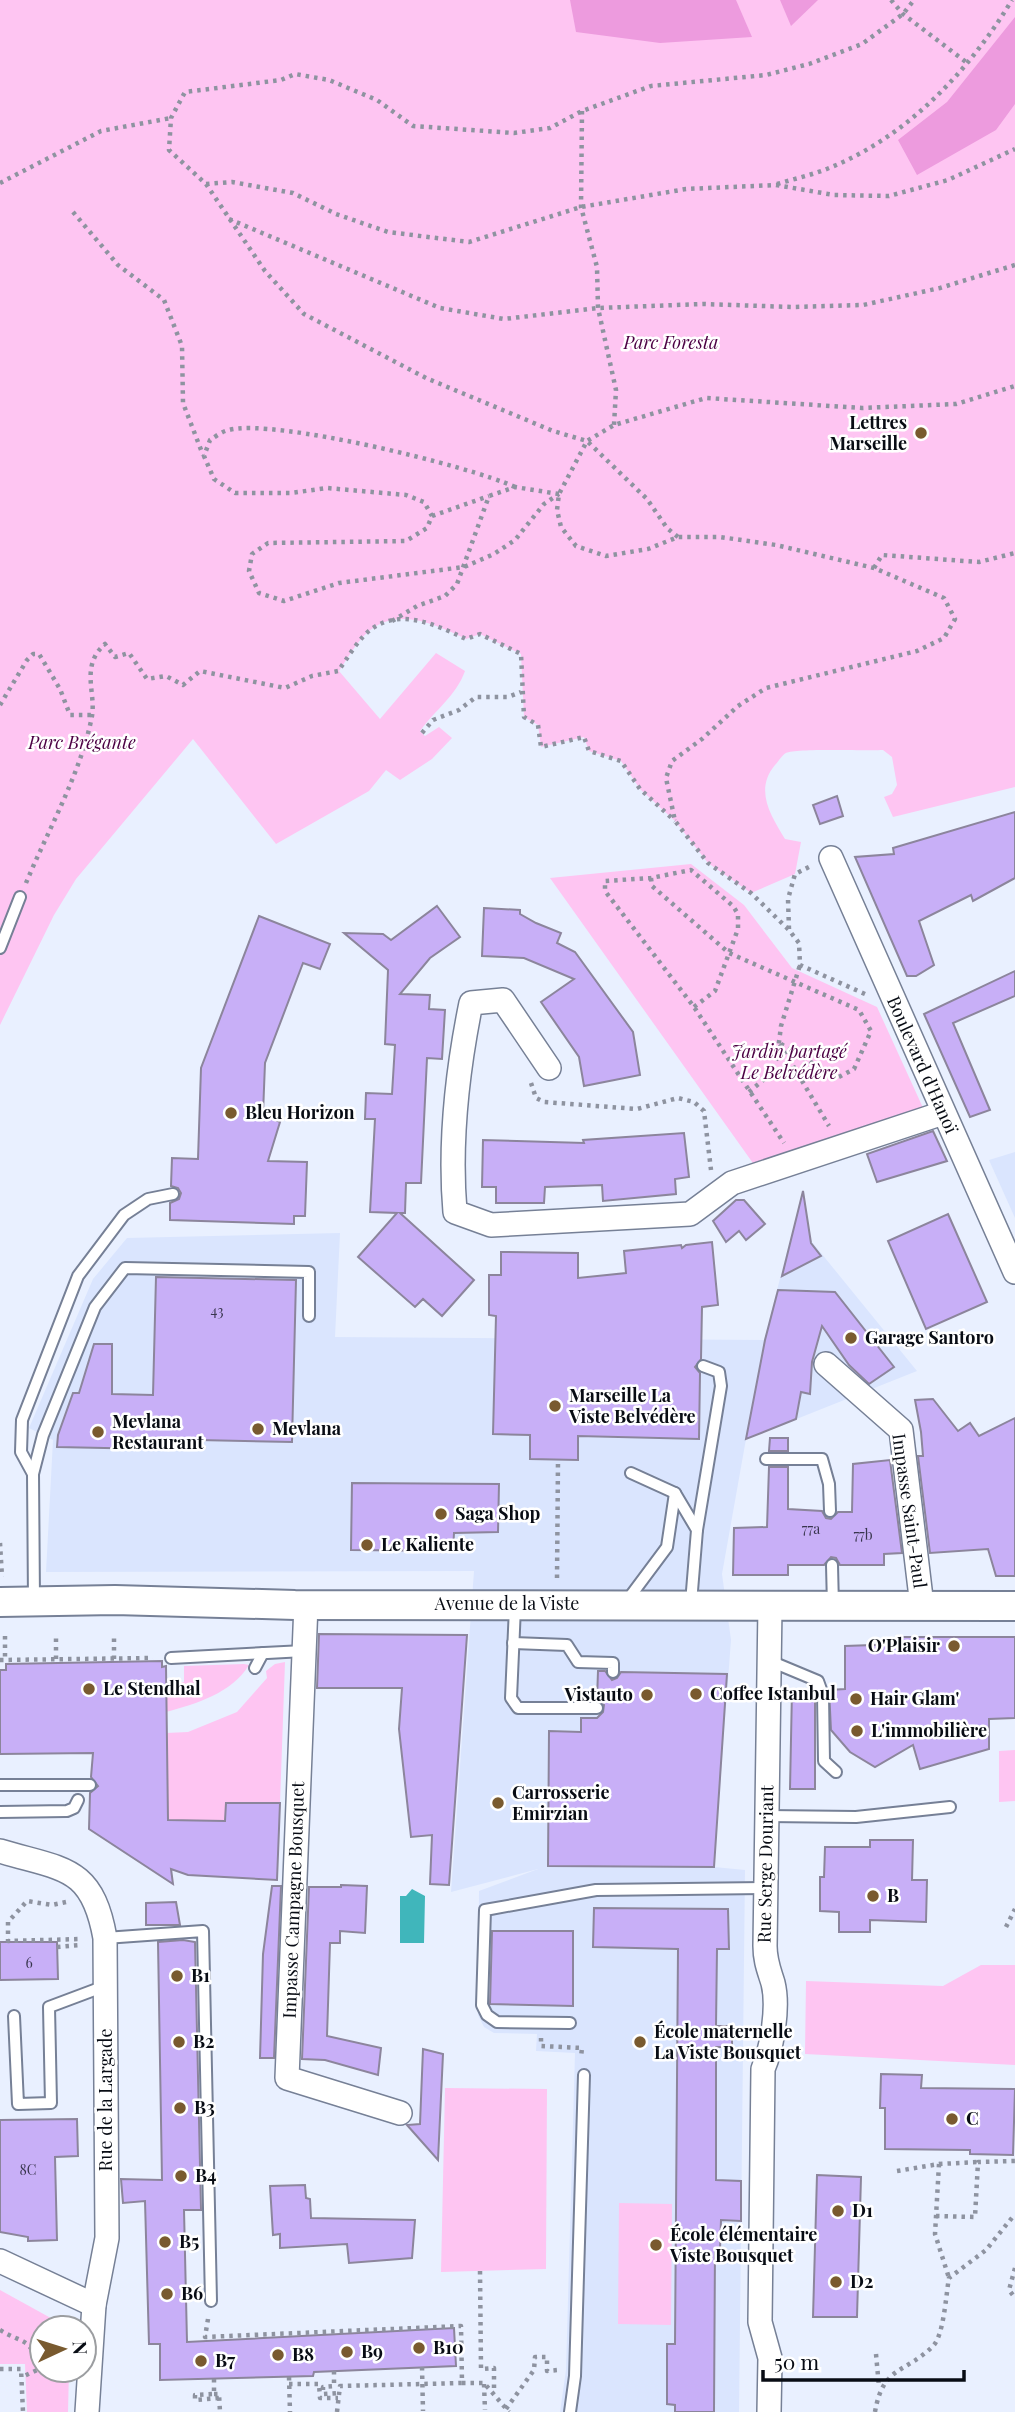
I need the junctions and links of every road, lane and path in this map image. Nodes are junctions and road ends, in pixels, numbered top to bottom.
1 (891, 0) edge
2 (914, 0) edge
3 (1012, 0) edge
4 (904, 14) junction
5 (966, 62) junction
6 (582, 111) junction
7 (171, 118) junction
8 (1015, 149) edge
9 (0, 183) edge
10 (206, 184) junction
11 (776, 184) junction
12 (581, 207) junction
13 (73, 212) dead end
14 (227, 219) junction
15 (1015, 265) edge
16 (598, 308) junction
17 (1015, 387) edge
18 (614, 425) junction
19 (587, 441) junction
20 (204, 456) junction
21 (515, 487) junction
22 (559, 494) junction
23 (489, 496) junction
24 (432, 516) junction
25 (678, 537) junction
26 (1015, 553) edge
27 (464, 567) junction
28 (873, 568) junction
29 (389, 623) junction
30 (521, 692) junction
31 (0, 705) edge
32 (92, 715) junction
33 (422, 733) dead end
34 (675, 821) junction
35 (831, 858) joint
36 (651, 878) junction
37 (20, 897) joint
38 (789, 930) junction
39 (0, 948) edge
40 (729, 953) junction
41 (800, 965) junction
42 (796, 981) junction
43 (694, 1007) junction
44 (897, 1008) junction
45 (780, 1044) junction
46 (549, 1068) joint
47 (749, 1092) junction
48 (943, 1113) junction
49 (818, 1131) dead end
50 (796, 1140) dead end
51 (721, 1191) junction
52 (173, 1194) dead end
53 (1015, 1272) edge
54 (309, 1316) dead end
55 (827, 1364) dead end
56 (704, 1366) dead end
57 (766, 1459) dead end
58 (558, 1460) dead end
59 (631, 1473) dead end
60 (33, 1474) junction
61 (675, 1493) junction
62 (830, 1511) dead end
63 (697, 1530) junction
64 (0, 1543) edge
65 (557, 1561) dead end
66 (832, 1565) dead end
67 (34, 1590) junction
68 (0, 1602) edge
69 (306, 1604) junction
70 (515, 1604) junction
71 (625, 1604) junction
72 (691, 1605) junction
73 (770, 1605) junction
74 (833, 1606) junction
75 (922, 1606) junction
76 (1015, 1606) edge
77 (114, 1634) dead end
78 (56, 1635) dead end
79 (5, 1636) dead end
80 (513, 1643) junction
81 (304, 1651) junction
82 (263, 1653) junction
83 (158, 1658) dead end
84 (171, 1658) dead end
85 (56, 1659) junction
86 (114, 1659) junction
87 (3, 1660) edge
88 (770, 1661) junction
89 (255, 1668) dead end
90 (613, 1672) dead end
91 (597, 1708) dead end
92 (836, 1772) dead end
93 (0, 1785) edge
94 (90, 1785) dead end
95 (78, 1800) dead end
96 (950, 1807) dead end
97 (0, 1812) edge
98 (767, 1816) junction
99 (0, 1851) edge
100 (766, 1888) junction
101 (70, 1900) dead end
102 (1015, 1909) edge
103 (1006, 1927) dead end
104 (105, 1938) junction
105 (57, 1947) dead end
106 (105, 1986) junction
107 (14, 2016) dead end
108 (570, 2023) dead end
109 (541, 2046) dead end
110 (581, 2057) dead end
111 (584, 2075) dead end
112 (400, 2113) dead end
113 (1015, 2161) edge
114 (978, 2162) junction
115 (939, 2164) junction
116 (897, 2171) dead end
117 (1015, 2214) edge
118 (936, 2216) junction
119 (0, 2261) edge
120 (1015, 2268) edge
121 (480, 2271) dead end
122 (949, 2278) junction
123 (1015, 2298) edge
124 (211, 2301) dead end
125 (94, 2305) junction
126 (0, 2330) edge
127 (205, 2337) dead end
128 (876, 2354) dead end
129 (422, 2367) dead end
130 (0, 2370) edge
131 (566, 2370) dead end
132 (334, 2371) dead end
133 (22, 2377) junction
134 (289, 2377) dead end
135 (214, 2379) dead end
136 (462, 2383) junction
137 (484, 2383) junction
138 (289, 2384) junction
139 (422, 2384) junction
140 (337, 2386) junction
141 (879, 2388) junction
142 (494, 2394) junction
143 (339, 2396) junction
144 (485, 2410) edge
145 (508, 2410) edge
146 (423, 2411) edge
147 (23, 2412) edge
148 (87, 2412) edge
149 (220, 2412) edge
150 (290, 2412) edge
151 (337, 2412) edge
152 (570, 2412) edge
153 (769, 2412) edge
154 (875, 2412) edge

1 - 4 path
2 - 4 path
3 - 5 path
4 - 5 path
4 - 6 path
5 - 11 path
6 - 7 path
6 - 12 path
7 - 9 path
7 - 10 path
8 - 11 path
10 - 12 path
10 - 14 path
11 - 12 path
12 - 16 path
13 - 20 path
14 - 16 path
14 - 19 path
15 - 16 path
16 - 18 path
17 - 18 path
18 - 19 path
19 - 22 path
19 - 25 path
20 - 21 path
20 - 24 path
21 - 22 path
21 - 23 path
22 - 25 path
22 - 27 path
23 - 24 path
23 - 27 path
24 - 27 path
25 - 28 path
26 - 28 path
27 - 29 path
28 - 34 path
29 - 30 path
29 - 32 path
30 - 33 path
30 - 34 path
31 - 32 path
32 - 37 path
34 - 38 path
35 - 38 path
35 - 44 street, Boulevard d'Hanoï
36 - 40 path
36 - 40 path
36 - 43 path
37 - 39 lane
38 - 41 path
40 - 42 path
40 - 43 path
41 - 42 path
41 - 44 path
42 - 45 path
42 - 45 path
43 - 47 path
44 - 48 street, Boulevard d'Hanoï
45 - 47 path
45 - 49 path
46 - 51 path
46 - 51 street
47 - 50 path
48 - 51 street
48 - 53 street, Boulevard d'Hanoï
52 - 60 lane
54 - 60 lane
55 - 75 street, Impasse Saint-Paul
56 - 63 lane
57 - 62 lane
58 - 65 path
59 - 61 lane
60 - 67 lane
61 - 63 lane
61 - 71 lane
63 - 72 lane
64 - 67 path
66 - 74 lane
67 - 68 street, Avenue de la Viste
67 - 69 street, Avenue de la Viste
69 - 70 street, Avenue de la Viste
69 - 81 street, Impasse Campagne Bousquet
70 - 71 street, Avenue de la Viste
70 - 80 lane
71 - 72 street, Avenue de la Viste
72 - 73 street, Avenue de la Viste
73 - 74 street, Avenue de la Viste
73 - 88 street, Rue Serge Douriant
74 - 75 street, Avenue de la Viste
75 - 76 street, Avenue de la Viste
77 - 86 path
78 - 85 path
79 - 87 path
80 - 90 lane
80 - 91 lane
81 - 82 lane
81 - 112 street, Impasse Campagne Bousquet
82 - 84 lane
82 - 89 lane
83 - 86 path
85 - 86 path
85 - 87 path
88 - 92 lane
88 - 98 street, Rue Serge Douriant
93 - 94 lane
95 - 97 lane
96 - 98 lane
98 - 100 street, Rue Serge Douriant
99 - 104 street, Rue de la Largade
100 - 108 lane
100 - 153 street, Rue Serge Douriant
101 - 105 path
102 - 103 path
104 - 106 street, Rue de la Largade
104 - 124 lane
106 - 107 lane
106 - 125 street, Rue de la Largade
109 - 110 path
111 - 152 lane
113 - 114 path
114 - 115 path
114 - 118 path
115 - 116 path
115 - 118 path
117 - 122 path
118 - 122 path
119 - 125 street
120 - 123 path
121 - 142 path
122 - 141 path
125 - 148 street, Rue de la Largade
126 - 133 path
127 - 136 path
128 - 141 path
129 - 139 path
130 - 133 path
131 - 145 path
132 - 140 path
133 - 147 path
134 - 138 path
135 - 149 path
136 - 137 path
136 - 139 path
137 - 142 path
137 - 144 path
138 - 143 path
138 - 150 path
139 - 140 path
139 - 146 path
140 - 143 path
140 - 143 path
141 - 154 path
142 - 145 path
143 - 151 path

